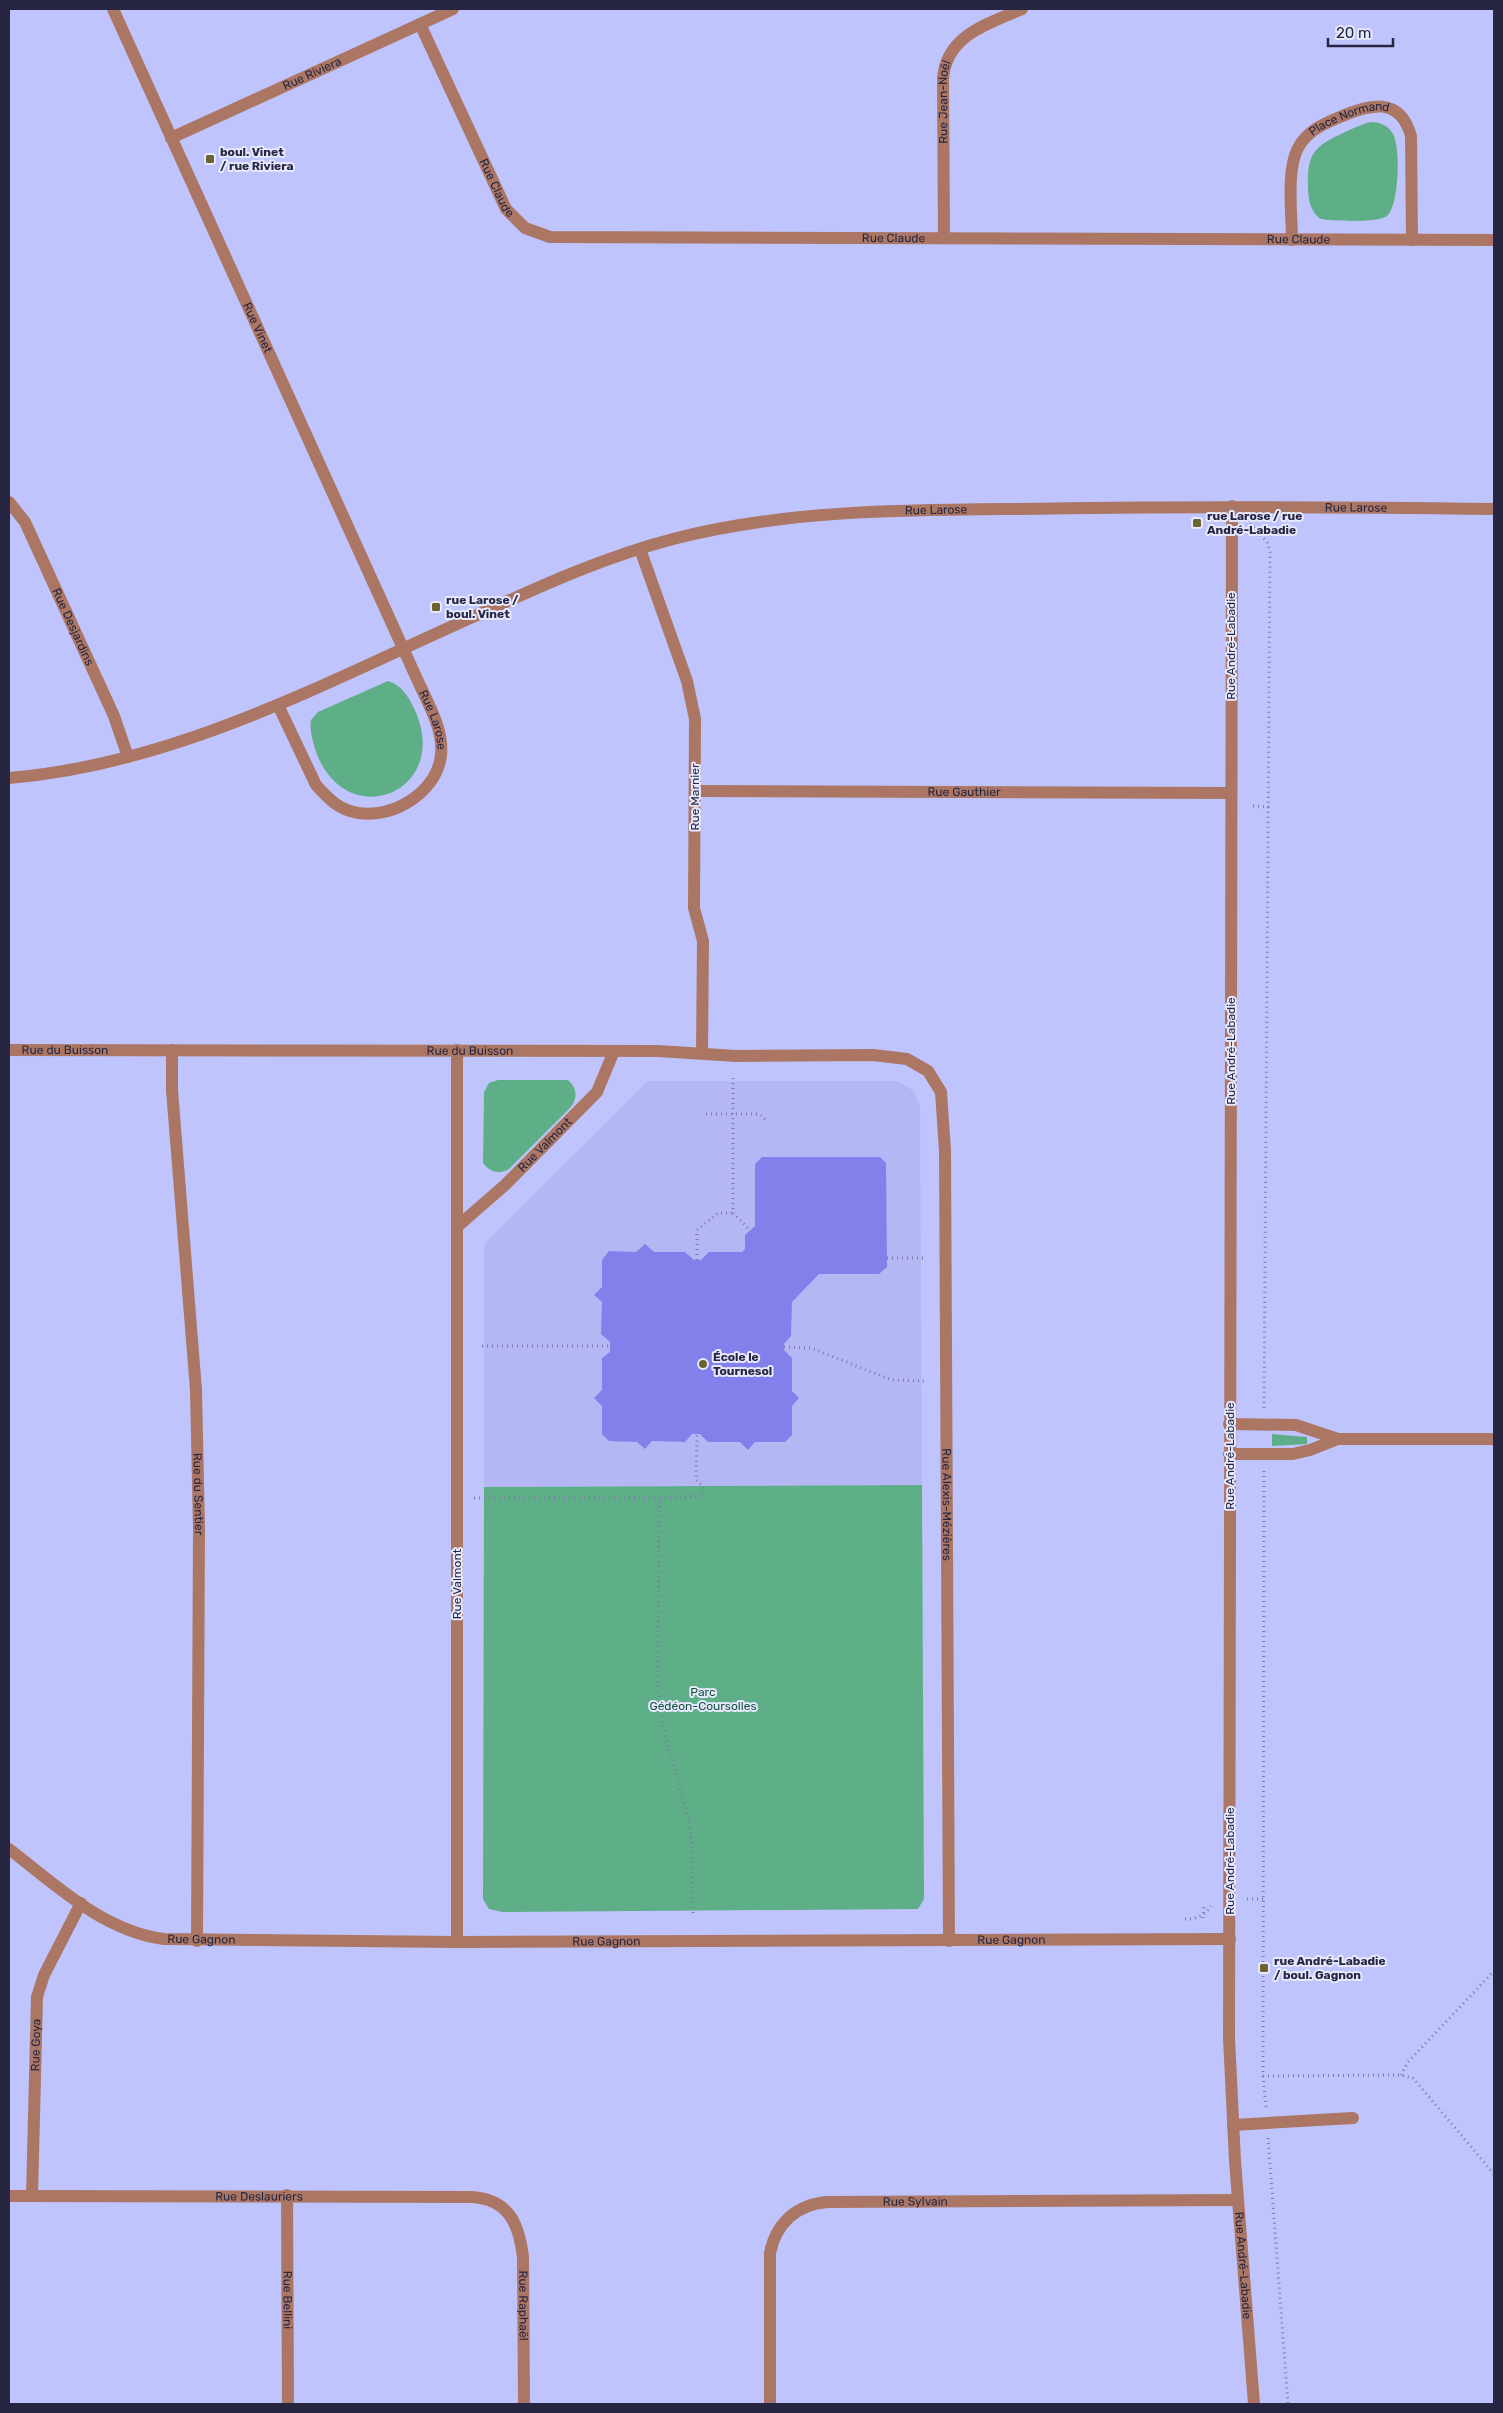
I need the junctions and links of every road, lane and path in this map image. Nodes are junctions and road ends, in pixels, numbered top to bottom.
1 (113, 9) edge
2 (453, 9) edge
3 (1022, 9) edge
4 (420, 24) junction
5 (171, 138) junction
6 (944, 238) junction
7 (1292, 240) junction
8 (1412, 240) junction
9 (1494, 240) edge
10 (9, 502) edge
11 (1232, 506) junction
12 (1494, 509) edge
13 (1256, 530) dead end
14 (640, 549) junction
15 (402, 648) junction
16 (278, 705) junction
17 (128, 758) junction
18 (9, 778) edge
19 (695, 791) junction
20 (1231, 793) junction
21 (1253, 806) dead end
22 (1269, 807) junction
23 (9, 1050) edge
24 (172, 1050) junction
25 (457, 1050) junction
26 (614, 1051) junction
27 (702, 1053) junction
28 (928, 1072) joint
29 (733, 1078) dead end
30 (706, 1114) dead end
31 (733, 1114) junction
32 (768, 1121) dead end
33 (733, 1213) junction
34 (458, 1226) junction
35 (750, 1230) dead end
36 (887, 1258) dead end
37 (923, 1258) dead end
38 (697, 1260) dead end
39 (482, 1346) dead end
40 (610, 1346) dead end
41 (784, 1347) dead end
42 (924, 1381) dead end
43 (1264, 1412) dead end
44 (1229, 1424) junction
45 (697, 1434) dead end
46 (1338, 1439) junction
47 (1494, 1439) edge
48 (1230, 1454) junction
49 (1264, 1472) dead end
50 (482, 1498) dead end
51 (659, 1498) junction
52 (9, 1849) edge
53 (1212, 1902) dead end
54 (81, 1903) junction
55 (1204, 1906) dead end
56 (693, 1913) dead end
57 (1204, 1916) junction
58 (1185, 1919) dead end
59 (1230, 1939) junction
60 (197, 1941) junction
61 (949, 1941) junction
62 (457, 1942) junction
63 (1494, 1972) edge
64 (1401, 2075) junction
65 (1263, 2076) junction
66 (1266, 2110) dead end
67 (1353, 2118) dead end
68 (1233, 2125) junction
69 (1268, 2137) dead end
70 (1494, 2174) edge
71 (287, 2195) junction
72 (9, 2196) edge
73 (32, 2196) junction
74 (1238, 2200) junction
75 (505, 2210) joint
76 (288, 2404) edge
77 (524, 2404) edge
78 (770, 2404) edge
79 (1254, 2404) edge
80 (1288, 2404) edge

1 - 5 street, Rue Vinet
2 - 4 street, Rue Riviera
3 - 6 street, Rue Jean-Noël
4 - 5 street, Rue Riviera
4 - 6 street, Rue Claude
5 - 15 street, Rue Vinet
6 - 7 street, Rue Claude
7 - 8 street, Rue Claude
7 - 8 street, Place Normand
8 - 9 street, Rue Claude
10 - 17 street, Rue Desjardins
11 - 12 street, Rue Larose
11 - 14 street, Rue Larose
11 - 20 street, Rue André-Labadie
13 - 22 path
14 - 15 street, Rue Larose
14 - 19 street, Rue Marnier
15 - 16 street, Rue Larose
15 - 16 street, Rue Larose
16 - 17 street, Rue Larose
17 - 18 street, Rue Larose
19 - 20 street, Rue Gauthier
19 - 27 street, Rue Marnier
20 - 44 street, Rue André-Labadie
21 - 22 path
22 - 43 path
23 - 24 street, Rue du Buisson
24 - 25 street, Rue du Buisson
24 - 60 street, Rue du Sentier
25 - 26 street, Rue du Buisson
25 - 34 street, Rue Valmont
26 - 27 street, Rue du Buisson
26 - 34 street, Rue Valmont
27 - 28 street, Rue du Buisson
28 - 61 street, Rue Alexis-Mézières
29 - 31 path
30 - 31 path
31 - 32 path
31 - 33 path
33 - 35 path
33 - 38 path
34 - 62 street, Rue Valmont
36 - 37 path
39 - 40 path
41 - 42 path
44 - 46 street
44 - 48 street, Rue André-Labadie
45 - 51 path
46 - 47 street
46 - 48 street
48 - 59 street, Rue André-Labadie
49 - 65 path
50 - 51 path
51 - 56 path
52 - 54 street, Rue Gagnon
53 - 57 path
54 - 60 street, Rue Gagnon
54 - 73 street, Rue Goya
55 - 57 path
57 - 58 path
59 - 61 street, Rue Gagnon
59 - 68 street, Rue André-Labadie
60 - 62 street, Rue Gagnon
61 - 62 street, Rue Gagnon
63 - 64 path
64 - 65 path
64 - 70 path
65 - 66 path
67 - 68 street
68 - 74 street, Rue André-Labadie
69 - 80 path
71 - 73 street, Rue Deslauriers
71 - 75 street, Rue Deslauriers
71 - 76 street, Rue Bellini
72 - 73 street, Rue Deslauriers
74 - 78 street, Rue Sylvain
74 - 79 street, Rue André-Labadie
75 - 77 street, Rue Raphaël

